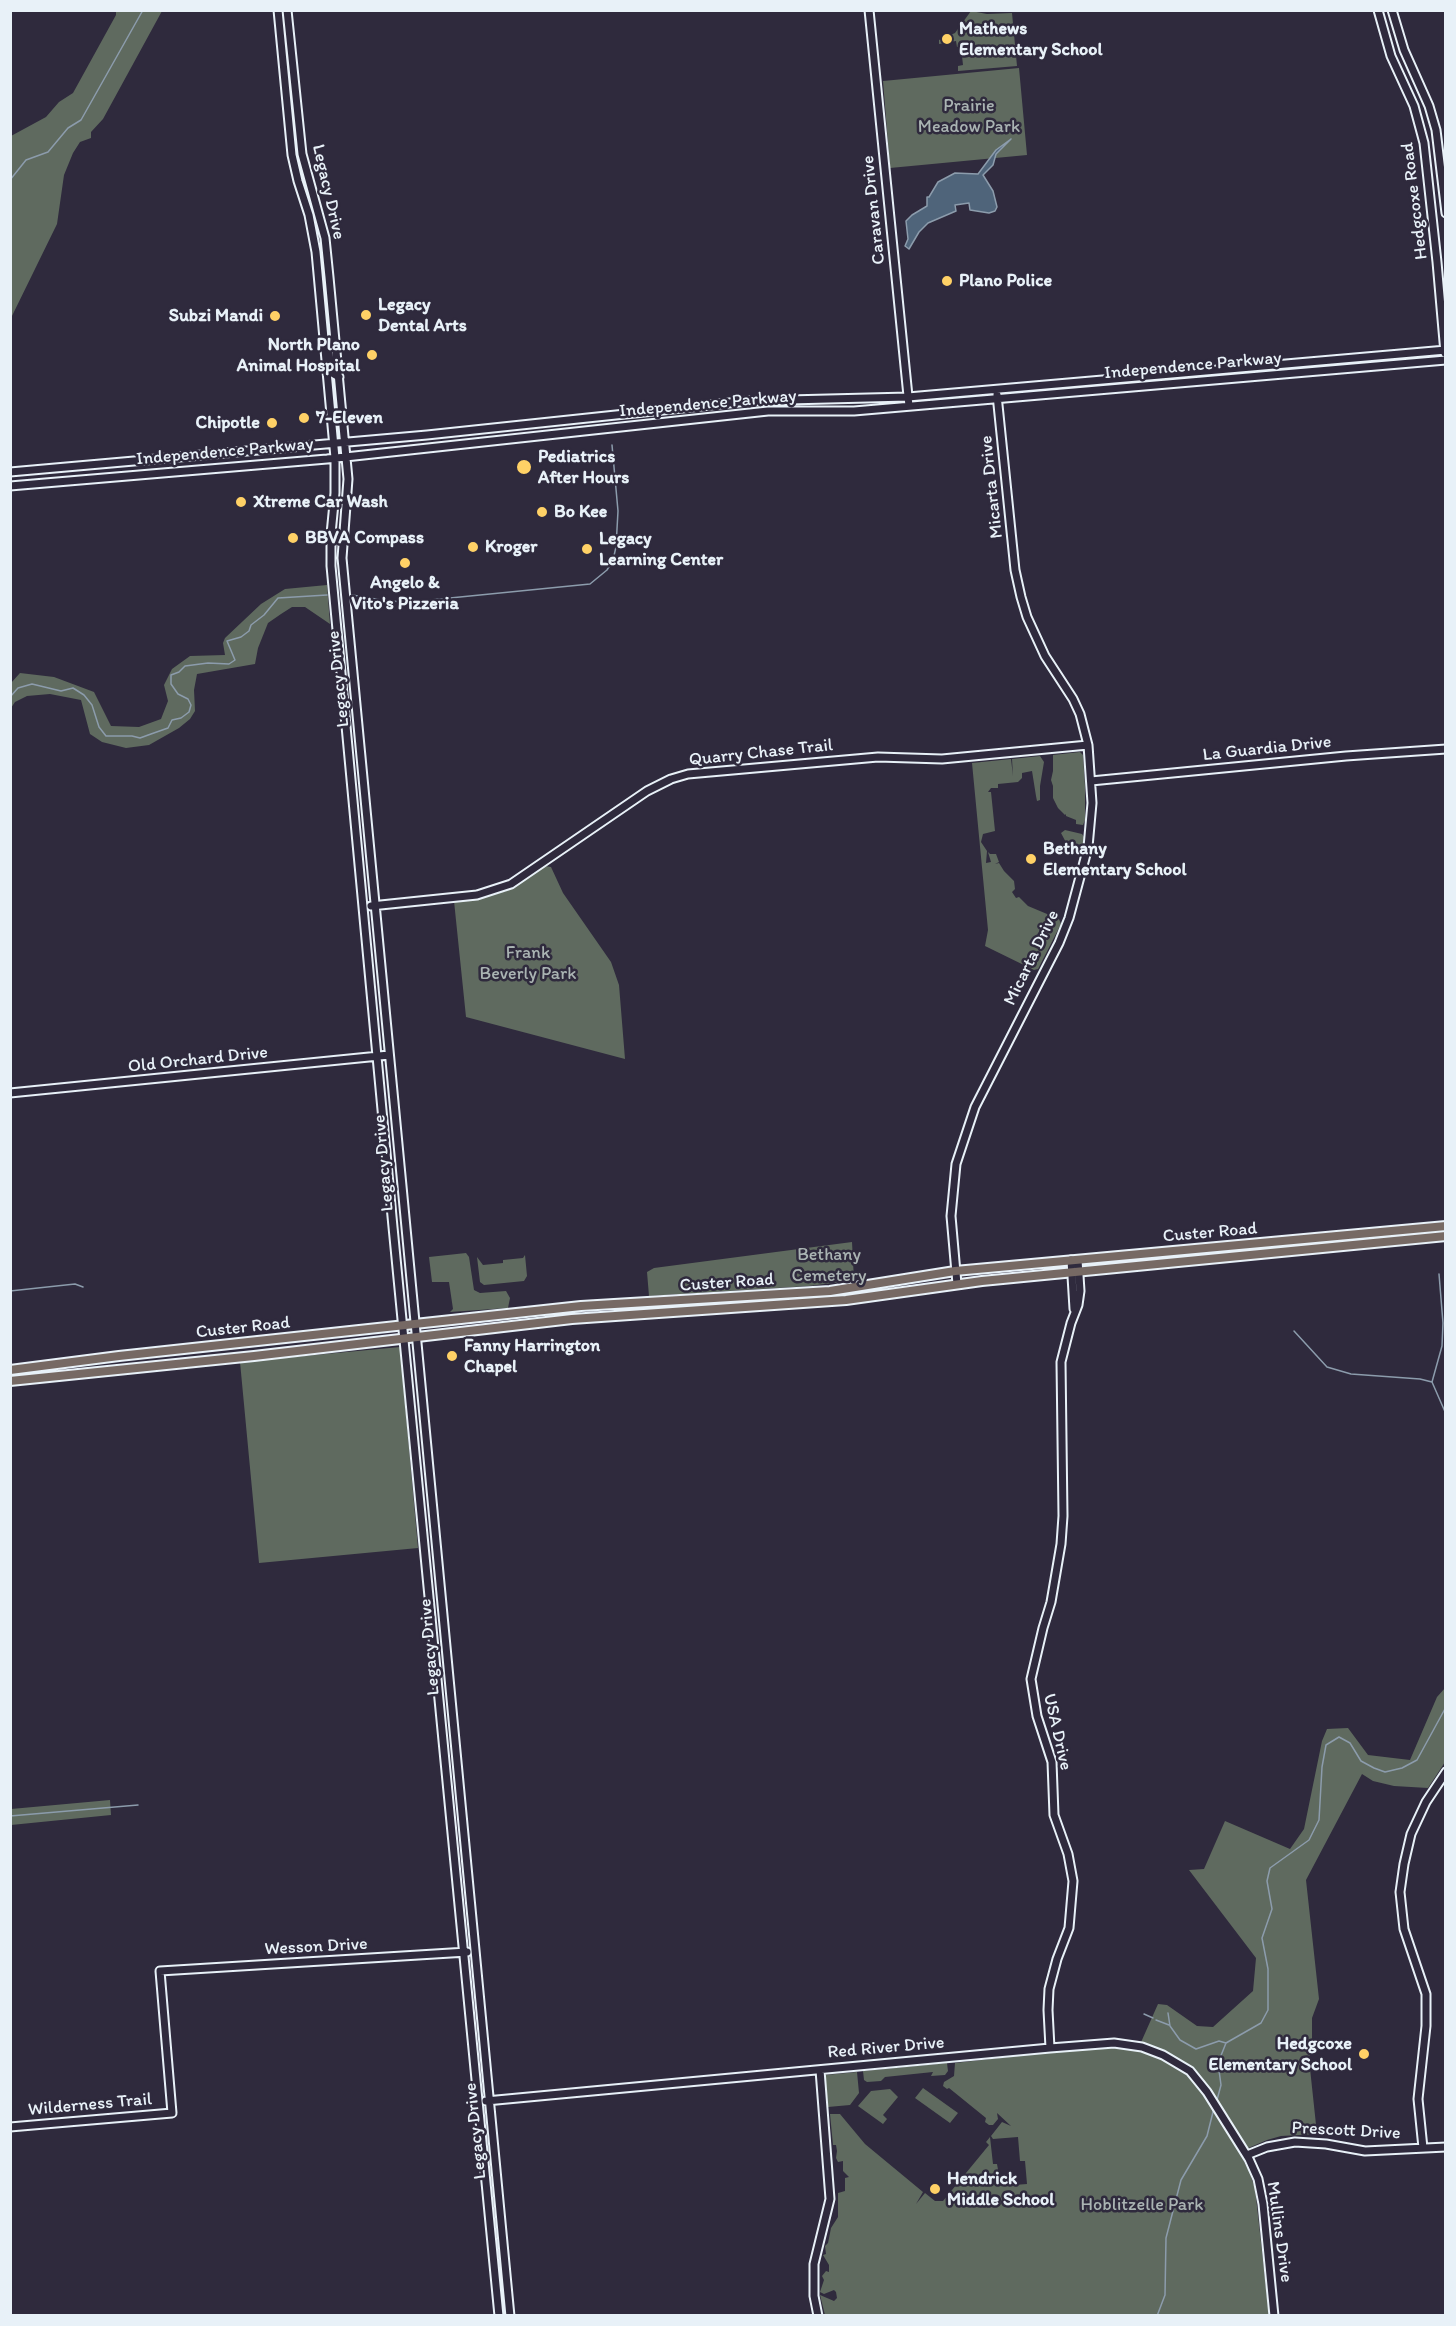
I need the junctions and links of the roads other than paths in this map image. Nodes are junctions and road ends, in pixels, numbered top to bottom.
1 (278, 10) edge
2 (288, 10) edge
3 (869, 10) edge
4 (1378, 10) edge
5 (1392, 10) edge
6 (1446, 213) edge
7 (333, 317) junction
8 (321, 318) junction
9 (325, 350) junction
10 (1445, 350) edge
11 (1446, 359) edge
12 (339, 377) junction
13 (998, 389) junction
14 (908, 396) junction
15 (998, 398) junction
16 (909, 406) junction
17 (493, 428) junction
18 (494, 440) junction
19 (334, 442) junction
20 (345, 442) junction
21 (252, 452) junction
22 (346, 456) junction
23 (335, 458) junction
24 (252, 465) junction
25 (10, 472) edge
26 (10, 486) edge
27 (330, 534) junction
28 (342, 535) junction
29 (1088, 745) junction
30 (1446, 749) edge
31 (1091, 781) junction
32 (375, 906) junction
33 (364, 907) junction
34 (389, 1055) junction
35 (377, 1056) junction
36 (10, 1093) edge
37 (405, 1226) junction
38 (1446, 1226) edge
39 (393, 1227) junction
40 (1446, 1236) edge
41 (1074, 1260) junction
42 (955, 1271) junction
43 (1075, 1272) junction
44 (957, 1284) junction
45 (517, 1313) junction
46 (414, 1325) junction
47 (518, 1325) junction
48 (403, 1327) junction
49 (323, 1335) junction
50 (415, 1336) junction
51 (404, 1337) junction
52 (324, 1346) junction
53 (65, 1364) junction
54 (10, 1370) edge
55 (66, 1374) junction
56 (10, 1381) edge
57 (423, 1416) junction
58 (412, 1417) junction
59 (1446, 1772) edge
60 (474, 1951) junction
61 (463, 1952) junction
62 (1050, 2048) junction
63 (820, 2070) junction
64 (488, 2101) junction
65 (478, 2102) junction
66 (172, 2113) joint
67 (10, 2127) edge
68 (1446, 2146) edge
69 (1423, 2148) junction
70 (1247, 2156) junction
71 (499, 2316) edge
72 (510, 2316) edge
73 (818, 2316) edge
74 (1274, 2316) edge

1 - 8 main road, Legacy Drive
2 - 7 main road, Legacy Drive
3 - 14 main road, Caravan Drive
4 - 10 main road, Hedgcoxe Road
5 - 6 main road, Hedgcoxe Road
7 - 8 main road
7 - 12 main road, Legacy Drive
8 - 9 main road, Legacy Drive
9 - 12 main road
9 - 19 main road, Legacy Drive
10 - 11 main road, Hedgcoxe Road
10 - 13 main road, Independence Parkway
11 - 15 main road, Independence Parkway
12 - 20 main road, Legacy Drive
13 - 14 main road, Independence Parkway
13 - 15 main road, Micarta Drive
14 - 16 main road, Caravan Drive
14 - 17 main road, Independence Parkway
15 - 16 main road, Independence Parkway
15 - 29 main road, Micarta Drive
16 - 18 main road, Independence Parkway
17 - 18 main road
17 - 20 main road, Independence Parkway
18 - 22 main road, Independence Parkway
19 - 20 main road, Independence Parkway
19 - 21 main road, Independence Parkway
19 - 23 main road, Legacy Drive
20 - 22 main road, Legacy Drive
21 - 24 main road
21 - 25 main road, Independence Parkway
22 - 23 main road, Independence Parkway
22 - 28 main road, Legacy Drive
23 - 24 main road, Independence Parkway
23 - 27 main road, Legacy Drive
24 - 26 main road, Independence Parkway
27 - 28 main road
27 - 33 main road, Legacy Drive
28 - 32 main road, Legacy Drive
29 - 31 main road, Micarta Drive
29 - 32 main road, Quarry Chase Trail
30 - 31 main road, La Guardia Drive
31 - 42 main road, Micarta Drive
32 - 33 main road, Quarry Chase Trail
32 - 34 main road, Legacy Drive
33 - 35 main road, Legacy Drive
34 - 35 main road, Old Orchard Drive
34 - 37 main road, Legacy Drive
35 - 36 main road, Old Orchard Drive
35 - 39 main road, Legacy Drive
37 - 39 main road
37 - 46 main road, Legacy Drive
38 - 41 main road, Custer Road
39 - 48 main road, Legacy Drive
40 - 43 main road, Custer Road
41 - 42 main road, Custer Road
41 - 43 main road, USA Drive
42 - 44 main road, Micarta Drive
42 - 45 main road, Custer Road
43 - 44 main road, Custer Road
43 - 62 main road, USA Drive
44 - 47 main road, Custer Road
45 - 46 main road, Custer Road
45 - 47 main road
46 - 48 main road, Custer Road
46 - 50 main road, Legacy Drive
47 - 50 main road, Custer Road
48 - 49 main road, Custer Road
48 - 51 main road, Legacy Drive
49 - 52 main road
49 - 53 main road, Custer Road
50 - 51 main road, Custer Road
50 - 57 main road, Legacy Drive
51 - 52 main road, Custer Road
51 - 58 main road, Legacy Drive
52 - 55 main road, Custer Road
53 - 54 main road, Custer Road
53 - 55 main road
55 - 56 main road, Custer Road
57 - 58 main road
57 - 60 main road, Legacy Drive
58 - 61 main road, Legacy Drive
59 - 69 main road
60 - 61 main road, Wesson Drive
60 - 64 main road, Legacy Drive
61 - 65 main road, Legacy Drive
61 - 66 main road, Wesson Drive
62 - 63 main road, Red River Drive
62 - 70 main road, Red River Drive
63 - 64 main road, Red River Drive
63 - 73 main road
64 - 65 main road, Red River Drive
64 - 72 main road, Legacy Drive
65 - 71 main road, Legacy Drive
66 - 67 main road, Wilderness Trail
68 - 69 main road, Prescott Drive
69 - 70 main road, Prescott Drive
70 - 74 main road, Mullins Drive

